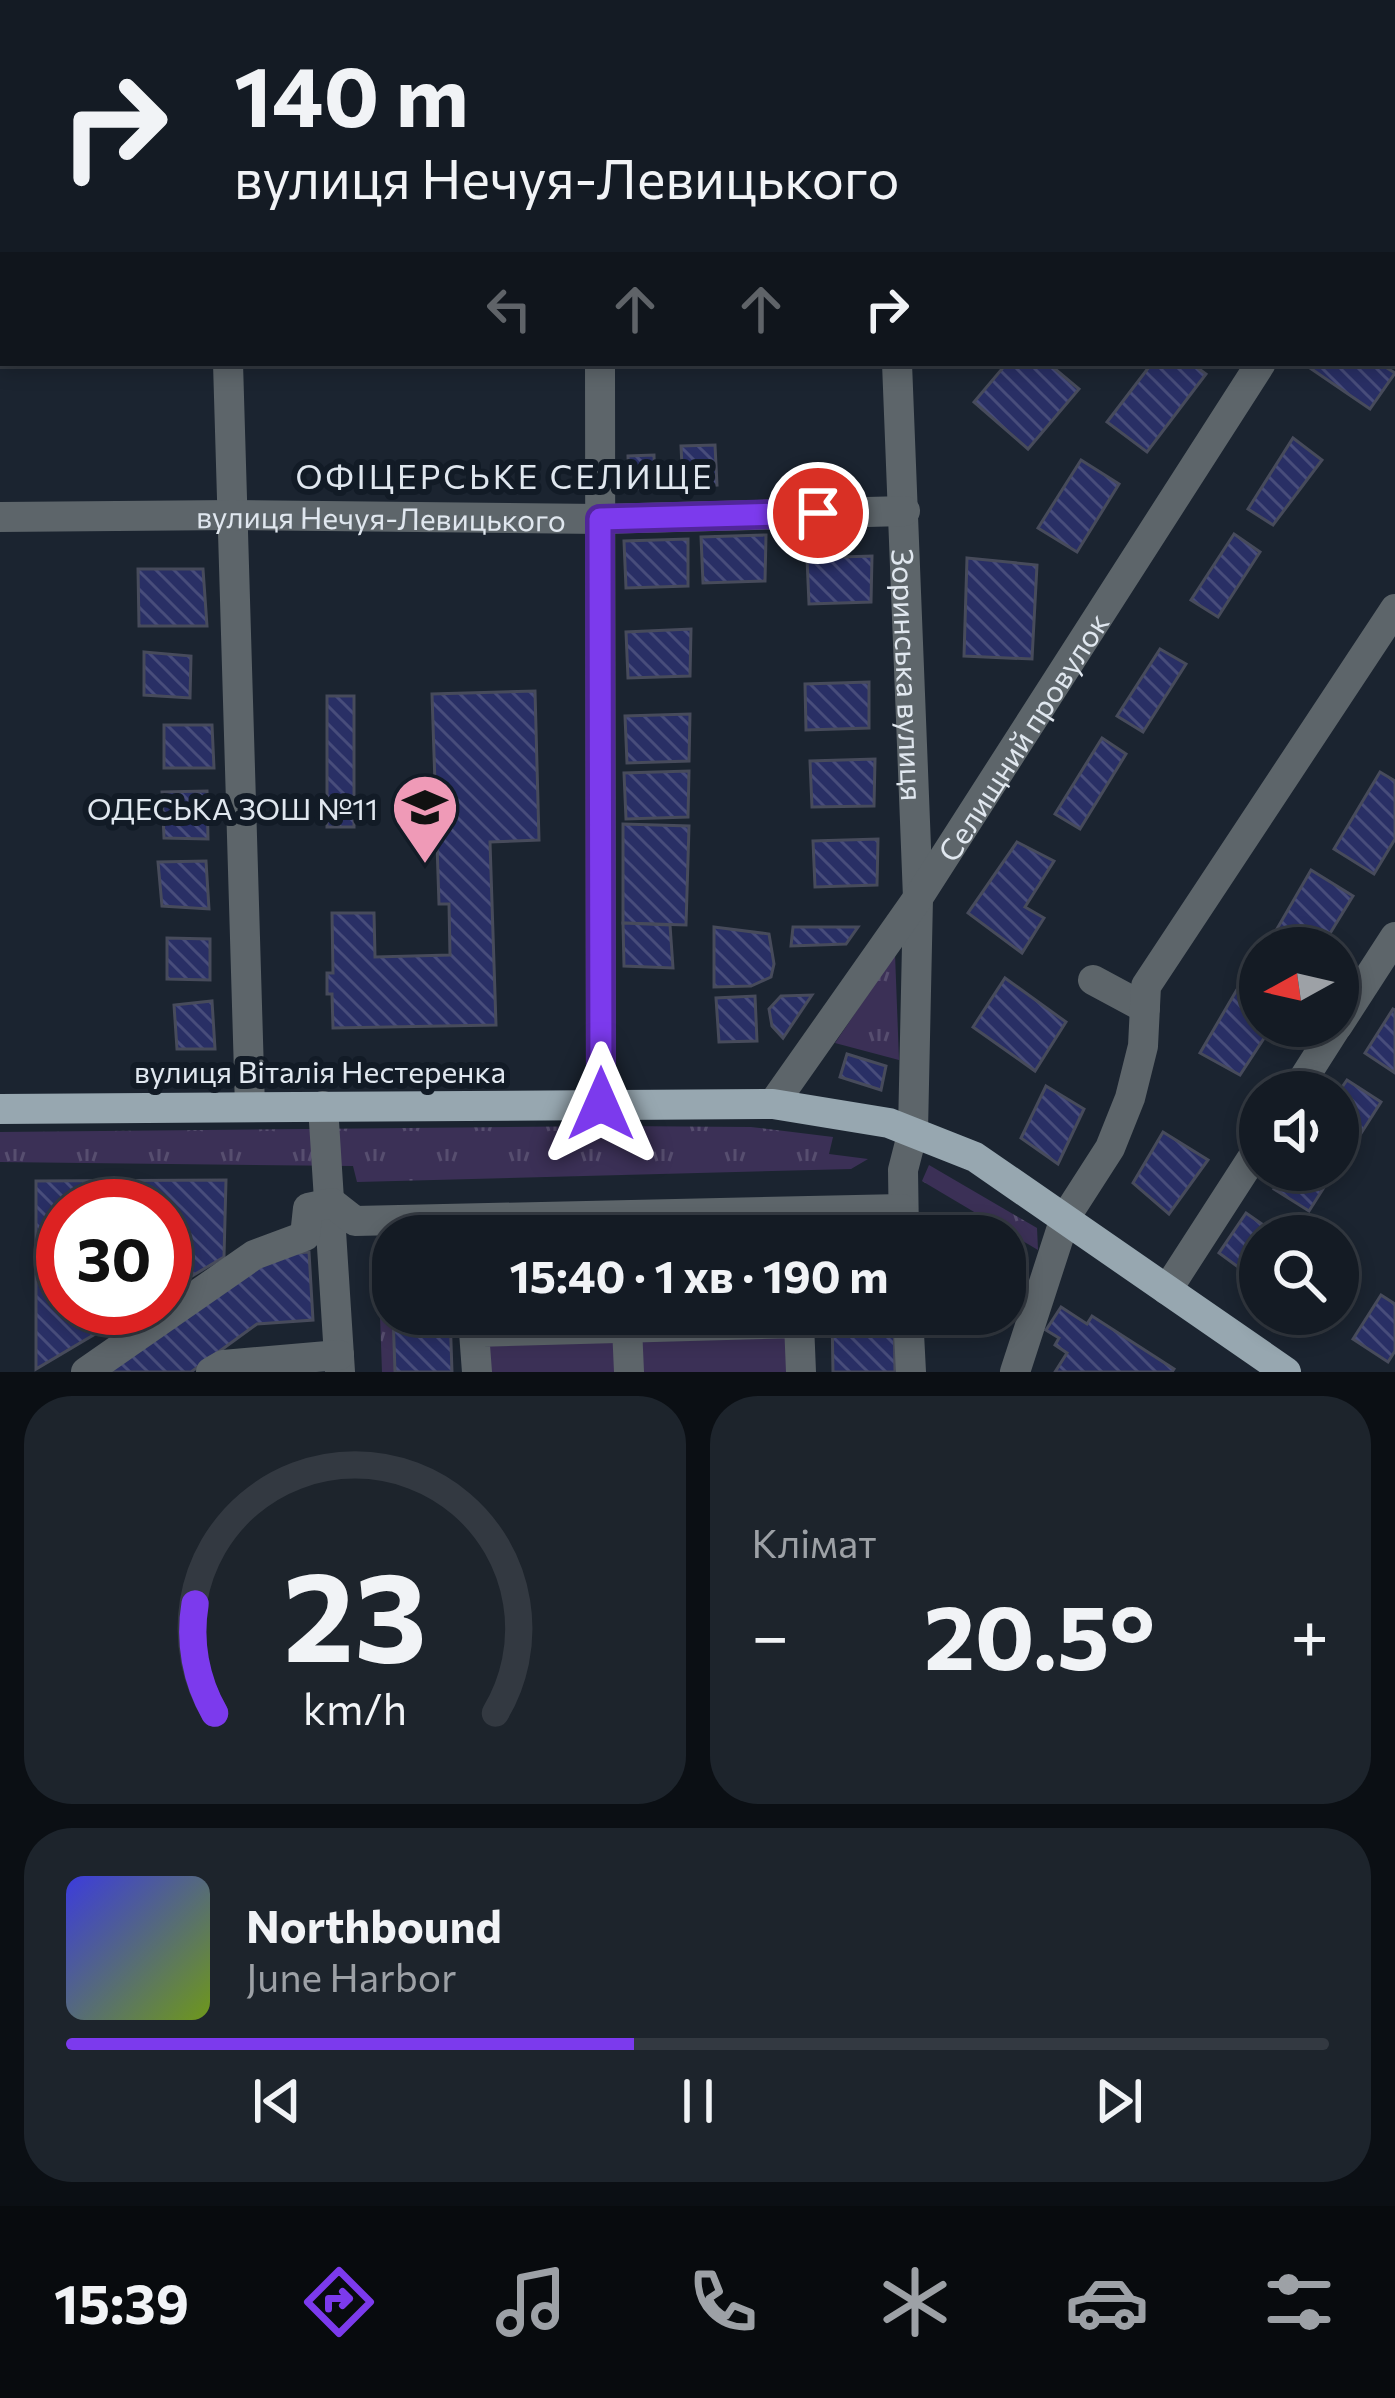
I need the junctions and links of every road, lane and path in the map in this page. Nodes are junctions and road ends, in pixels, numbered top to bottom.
1 (228, 366) edge
2 (600, 366) edge
3 (897, 366) edge
4 (1259, 366) edge
5 (905, 511) junction
6 (233, 514) junction
7 (0, 518) edge
8 (600, 519) junction
9 (1395, 609) edge
10 (918, 898) junction
11 (1395, 937) edge
12 (1093, 980) dead end
13 (1359, 993) edge
14 (1145, 1008) junction
15 (601, 1104) junction
16 (773, 1104) junction
17 (323, 1106) junction
18 (250, 1107) junction
19 (0, 1109) edge
20 (914, 1131) junction
21 (1239, 1179) edge
22 (332, 1203) junction
23 (903, 1215) edge
24 (1065, 1218) junction
25 (372, 1220) edge
26 (1167, 1290) junction
27 (475, 1335) edge
28 (627, 1335) edge
29 (799, 1335) edge
30 (909, 1335) edge
31 (339, 1363) edge
32 (86, 1372) edge
33 (211, 1372) edge
34 (477, 1372) edge
35 (629, 1372) edge
36 (801, 1372) edge
37 (911, 1372) edge
38 (1015, 1372) edge
39 (1286, 1372) edge

1 - 6 street
2 - 8 street
3 - 5 street, Зоринська вулиця
4 - 10 street, Селищний провулок
5 - 8 street, вулиця Нечуя-Левицького
5 - 10 street, Зоринська вулиця
6 - 7 street, вулиця Нечуя-Левицького
6 - 8 street, вулиця Нечуя-Левицького
6 - 18 street
8 - 15 street
9 - 14 street
10 - 16 street, Селищний провулок
10 - 20 street, Зоринська вулиця
11 - 13 street
12 - 14 street
14 - 24 street
15 - 16 main road, вулиця Віталія Нестеренка
15 - 17 main road, вулиця Віталія Нестеренка
16 - 20 main road, вулиця Віталія Нестеренка
17 - 18 main road, вулиця Віталія Нестеренка
17 - 22 street
18 - 19 main road, вулиця Віталія Нестеренка
20 - 23 street, Зоринська вулиця
20 - 24 main road, вулиця Віталія Нестеренка
21 - 26 street
22 - 25 street
22 - 31 street
22 - 32 street
24 - 26 main road, вулиця Віталія Нестеренка
24 - 38 street
26 - 39 main road, вулиця Віталія Нестеренка
27 - 34 street
28 - 35 street
29 - 36 street
30 - 37 street
31 - 33 street

